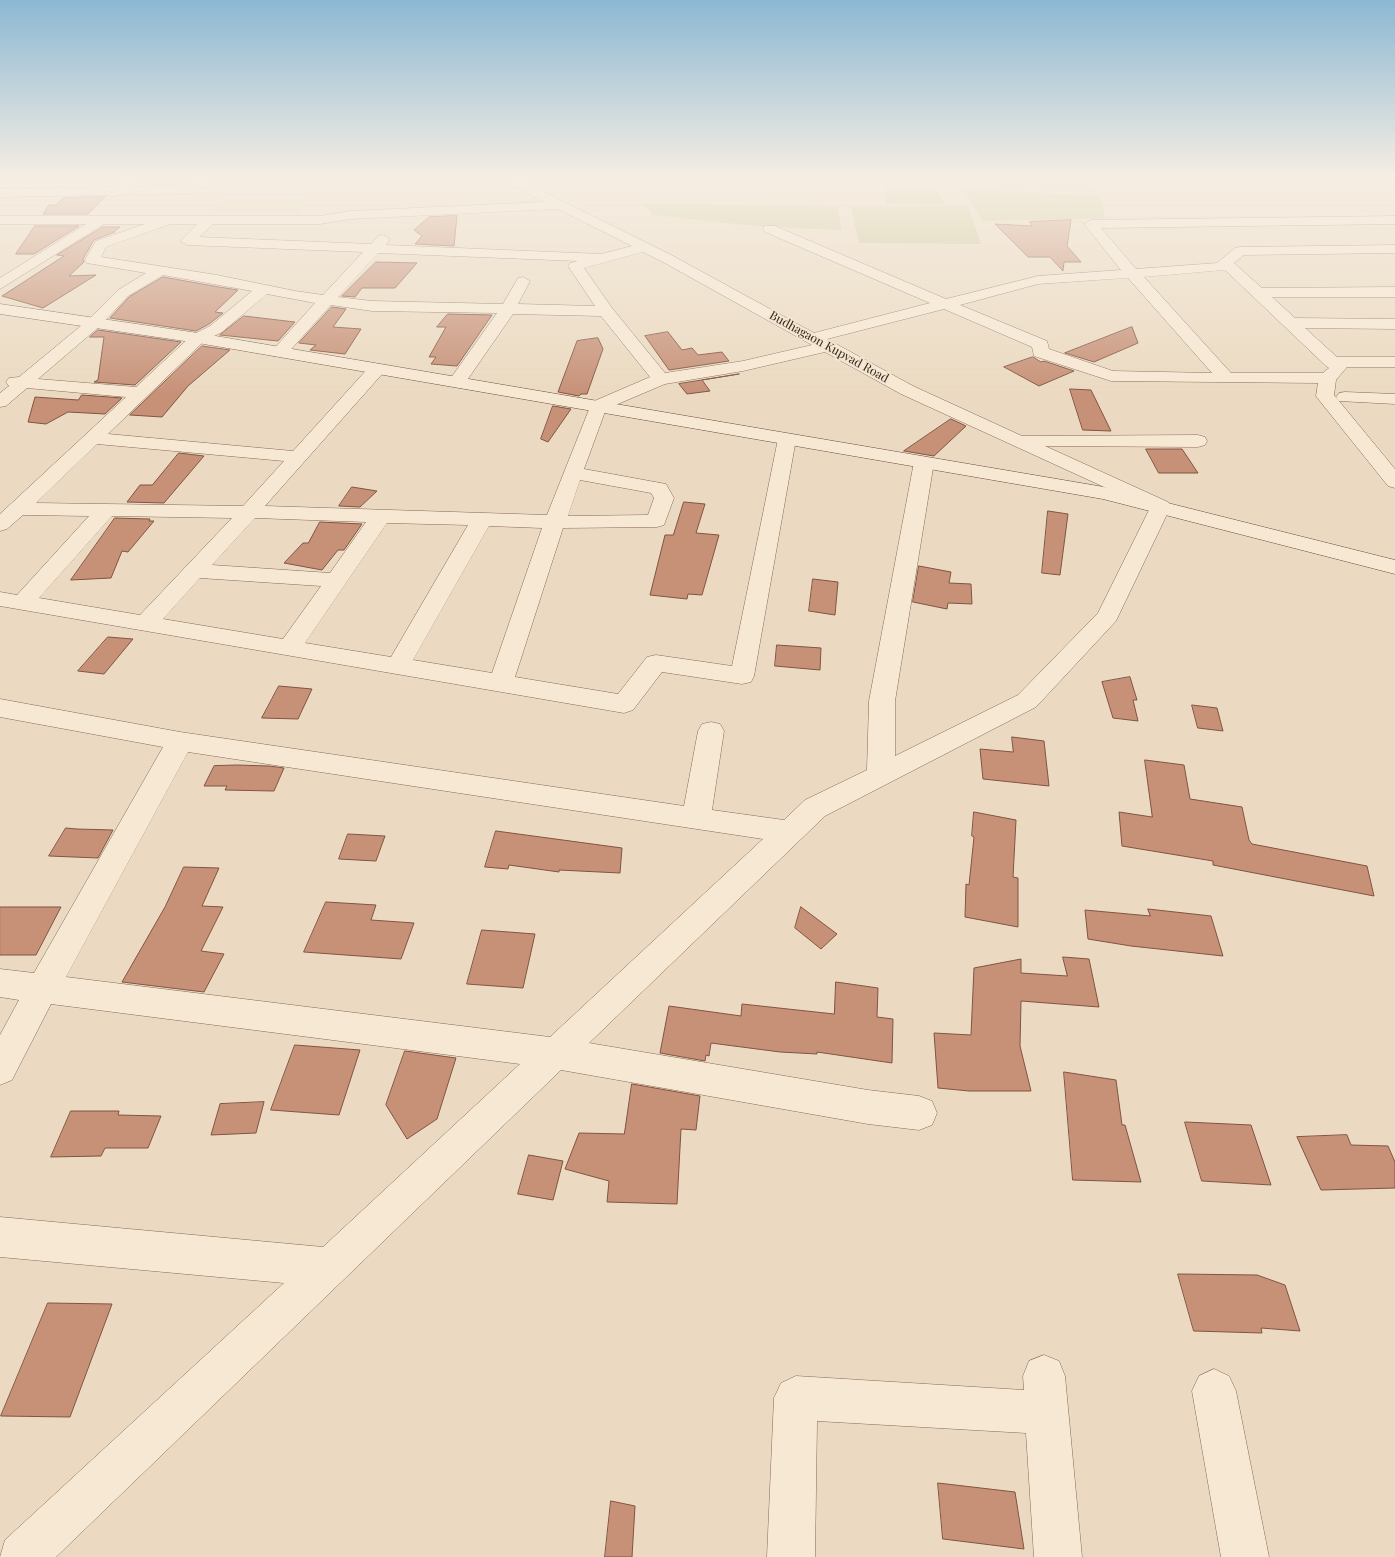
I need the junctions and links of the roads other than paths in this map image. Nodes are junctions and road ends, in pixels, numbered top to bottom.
1 (374, 248) edge
2 (53, 249) edge
3 (97, 249) edge
4 (391, 249) edge
5 (638, 249) edge
6 (647, 249) edge
7 (816, 249) edge
8 (1112, 249) edge
9 (1395, 249) edge
10 (607, 257) junction
11 (9, 262) dead end
12 (63, 262) dead end
13 (35, 263) junction
14 (1226, 263) junction
15 (161, 270) junction
16 (1132, 273) junction
17 (523, 281) dead end
18 (0, 285) edge
19 (265, 288) junction
20 (1395, 292) edge
21 (1258, 293) junction
22 (327, 300) junction
23 (945, 304) junction
24 (0, 309) edge
25 (508, 309) junction
26 (606, 312) junction
27 (94, 323) junction
28 (1291, 323) junction
29 (1395, 324) edge
30 (198, 338) junction
31 (813, 338) junction
32 (828, 346) junction
33 (279, 352) junction
34 (1395, 362) edge
35 (377, 368) junction
36 (1330, 370) junction
37 (1226, 378) junction
38 (661, 379) junction
39 (0, 381) edge
40 (24, 382) junction
41 (458, 382) junction
42 (140, 394) junction
43 (1345, 397) dead end
44 (1395, 399) edge
45 (0, 402) edge
46 (598, 406) junction
47 (93, 438) junction
48 (787, 439) junction
49 (1016, 440) junction
50 (1198, 441) dead end
51 (298, 457) junction
52 (924, 462) junction
53 (573, 473) junction
54 (1395, 482) edge
55 (1161, 506) junction
56 (18, 509) junction
57 (106, 510) junction
58 (249, 512) junction
59 (381, 516) junction
60 (482, 520) junction
61 (554, 522) junction
62 (0, 525) edge
63 (1395, 567) edge
64 (194, 571) junction
65 (336, 580) junction
66 (11, 601) edge
67 (145, 624) junction
68 (290, 647) junction
69 (398, 666) junction
70 (501, 683) junction
71 (0, 708) edge
72 (711, 731) dead end
73 (180, 742) junction
74 (881, 774) junction
75 (696, 818) junction
76 (789, 832) junction
77 (0, 983) edge
78 (42, 989) junction
79 (554, 1053) junction
80 (0, 1069) edge
81 (919, 1113) dead end
82 (0, 1237) edge
83 (329, 1268) junction
84 (1214, 1391) dead end
85 (22, 1557) edge
86 (791, 1557) edge
87 (1058, 1557) edge
88 (1245, 1557) edge

1 - 22 street
2 - 13 street
3 - 15 street
4 - 10 street
5 - 10 street
6 - 31 street, Budhagaon Kupvad Road
7 - 23 street
8 - 16 street
9 - 14 street
10 - 26 street
11 - 13 street
12 - 13 street
13 - 18 street
14 - 16 street
14 - 21 street
15 - 19 street
15 - 27 street
16 - 23 street
16 - 37 street
17 - 25 street
19 - 22 street
19 - 30 street
20 - 21 street
21 - 28 street
22 - 25 street
22 - 33 street
23 - 31 street
23 - 37 street
24 - 27 street
25 - 26 street
25 - 41 street
26 - 38 street
27 - 30 street
27 - 40 street
28 - 29 street
28 - 36 street
30 - 33 street
30 - 42 street
31 - 32 street, Budhagaon Kupvad Road
32 - 38 street
32 - 49 street, Budhagaon Kupvad Road
33 - 35 street
34 - 36 street
35 - 41 street
35 - 51 street
36 - 37 street
36 - 54 street
38 - 46 street
39 - 40 street
40 - 42 street
40 - 45 street
41 - 46 street
42 - 47 street
43 - 44 street
46 - 48 street
46 - 53 street
47 - 51 street
47 - 56 street
48 - 52 street
48 - 70 street
49 - 50 street
49 - 55 street, Budhagaon Kupvad Road
51 - 58 street
52 - 55 street
52 - 74 street
53 - 61 street
53 - 61 street
55 - 63 street
55 - 74 street
56 - 57 street
56 - 62 street
57 - 58 street
57 - 66 street
58 - 59 street
58 - 64 street
59 - 60 street
59 - 65 street
60 - 61 street
60 - 69 street
61 - 70 street
64 - 65 street
64 - 67 street
65 - 68 street
66 - 67 street
67 - 68 street
68 - 69 street
69 - 70 street
71 - 73 street
72 - 75 street
73 - 75 street
73 - 78 street
74 - 76 street
75 - 76 street
76 - 79 street
77 - 78 street
78 - 79 street
78 - 80 street
79 - 81 street
79 - 83 street
82 - 83 street
83 - 85 street
84 - 88 street
86 - 87 street

